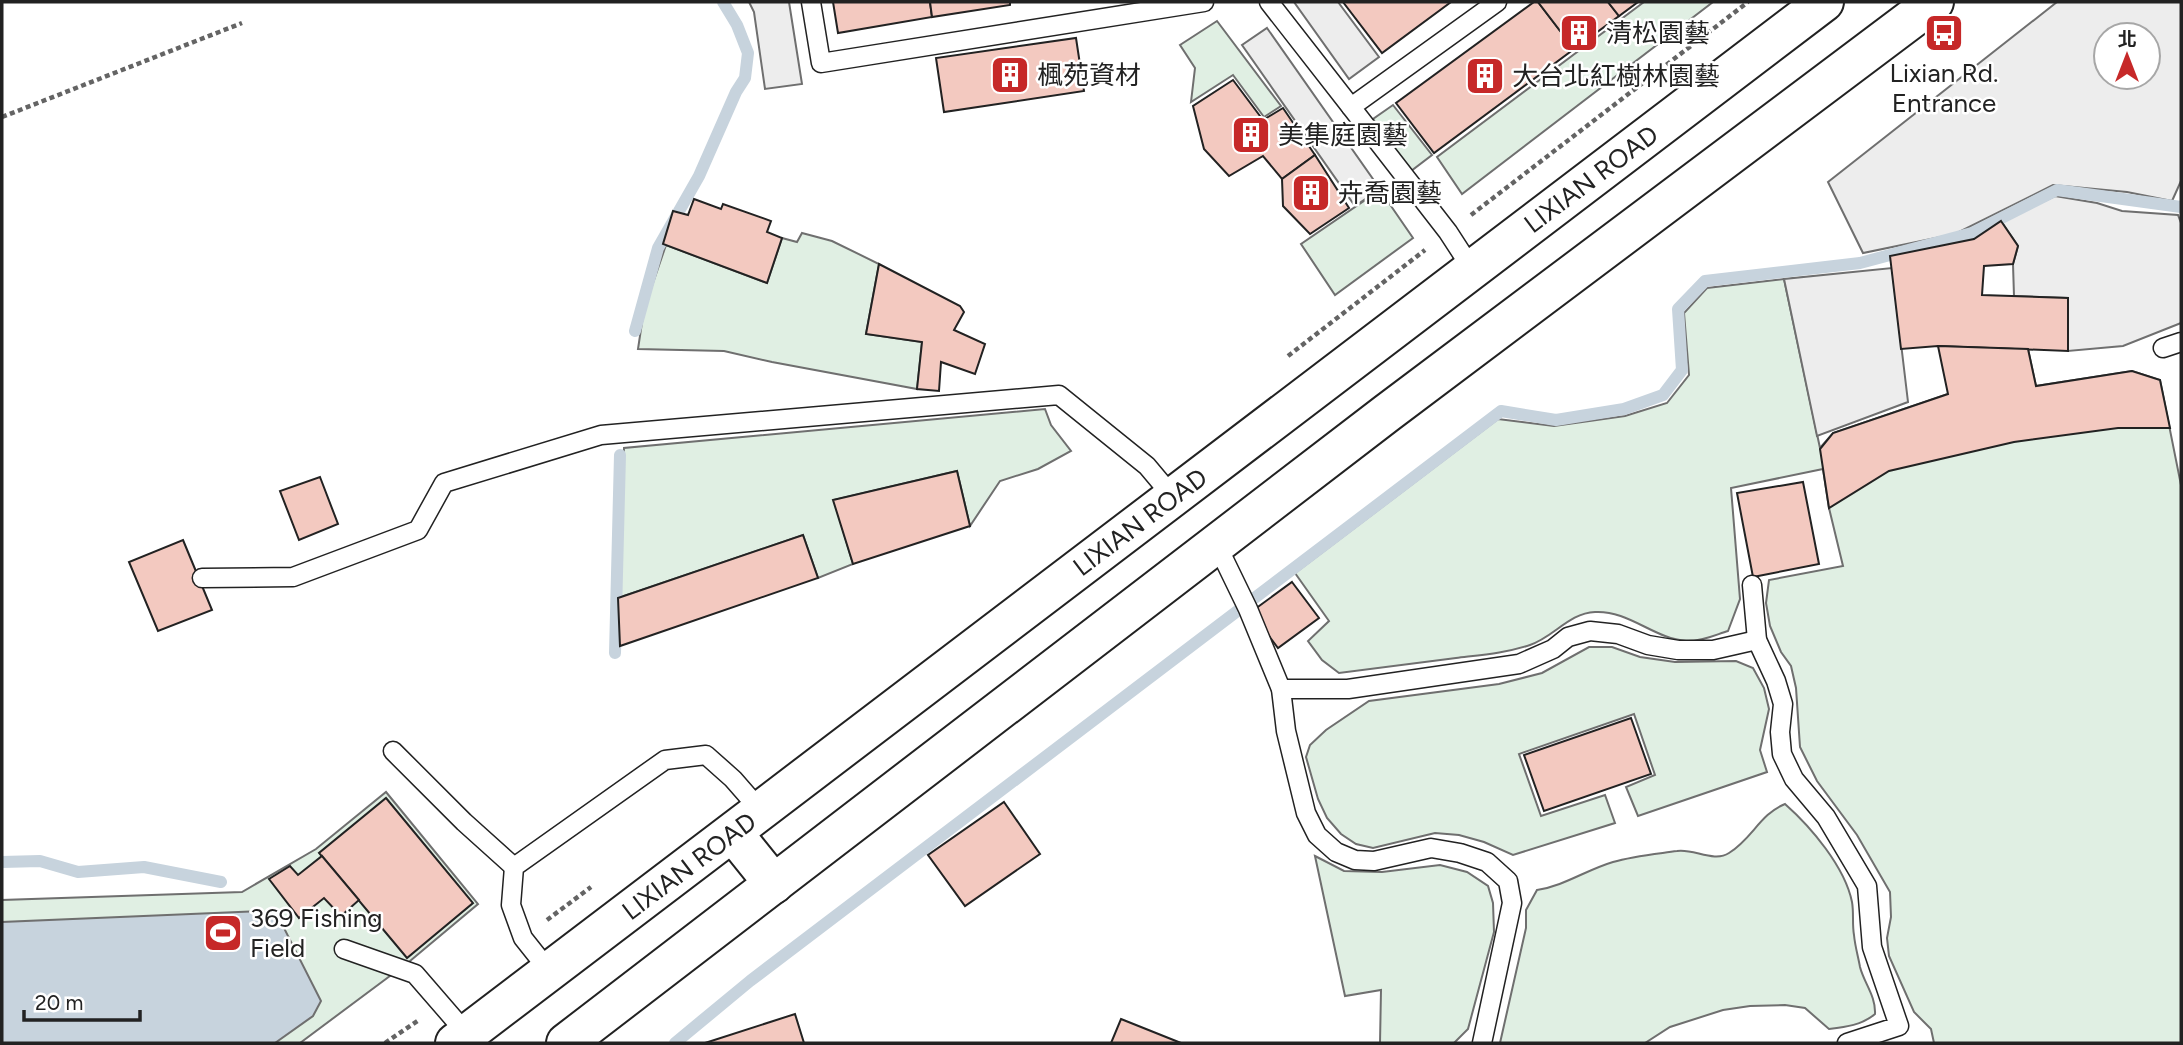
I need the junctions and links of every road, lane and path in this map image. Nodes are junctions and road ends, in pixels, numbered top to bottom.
1 (811, 2) edge
2 (1204, 2) edge
3 (1269, 2) edge
4 (1497, 2) edge
5 (1748, 2) edge
6 (1934, 2) edge
7 (1816, 4) edge
8 (242, 23) dead end
9 (1351, 107) junction
10 (2, 117) edge
11 (1448, 232) junction
12 (1472, 269) junction
13 (2181, 342) edge
14 (2162, 348) dead end
15 (1287, 358) dead end
16 (1173, 497) junction
17 (1217, 545) junction
18 (202, 578) dead end
19 (1752, 585) dead end
20 (1757, 639) junction
21 (1281, 689) junction
22 (393, 751) dead end
23 (747, 822) junction
24 (514, 867) junction
25 (599, 881) dead end
26 (774, 884) junction
27 (523, 938) junction
28 (344, 949) dead end
29 (550, 972) junction
30 (442, 1004) junction
31 (461, 1039) edge
32 (385, 1043) edge
33 (566, 1043) edge
34 (1482, 1043) edge
35 (1847, 1043) edge

1 - 2 lane
3 - 9 lane
4 - 9 lane
5 - 11 path
6 - 17 street
7 - 12 street, LIXIAN ROAD
8 - 10 path
9 - 11 lane
11 - 12 lane
11 - 15 path
12 - 16 street, LIXIAN ROAD
13 - 14 lane
16 - 18 lane
16 - 23 street, LIXIAN ROAD
17 - 21 lane
17 - 26 street
19 - 20 lane
20 - 21 lane
20 - 35 lane
21 - 34 lane
22 - 24 lane
23 - 24 lane
23 - 26 street
23 - 29 street, LIXIAN ROAD
24 - 27 lane
25 - 27 path
26 - 33 street
27 - 29 lane
28 - 30 lane
29 - 31 street, LIXIAN ROAD
30 - 31 lane
30 - 32 path

